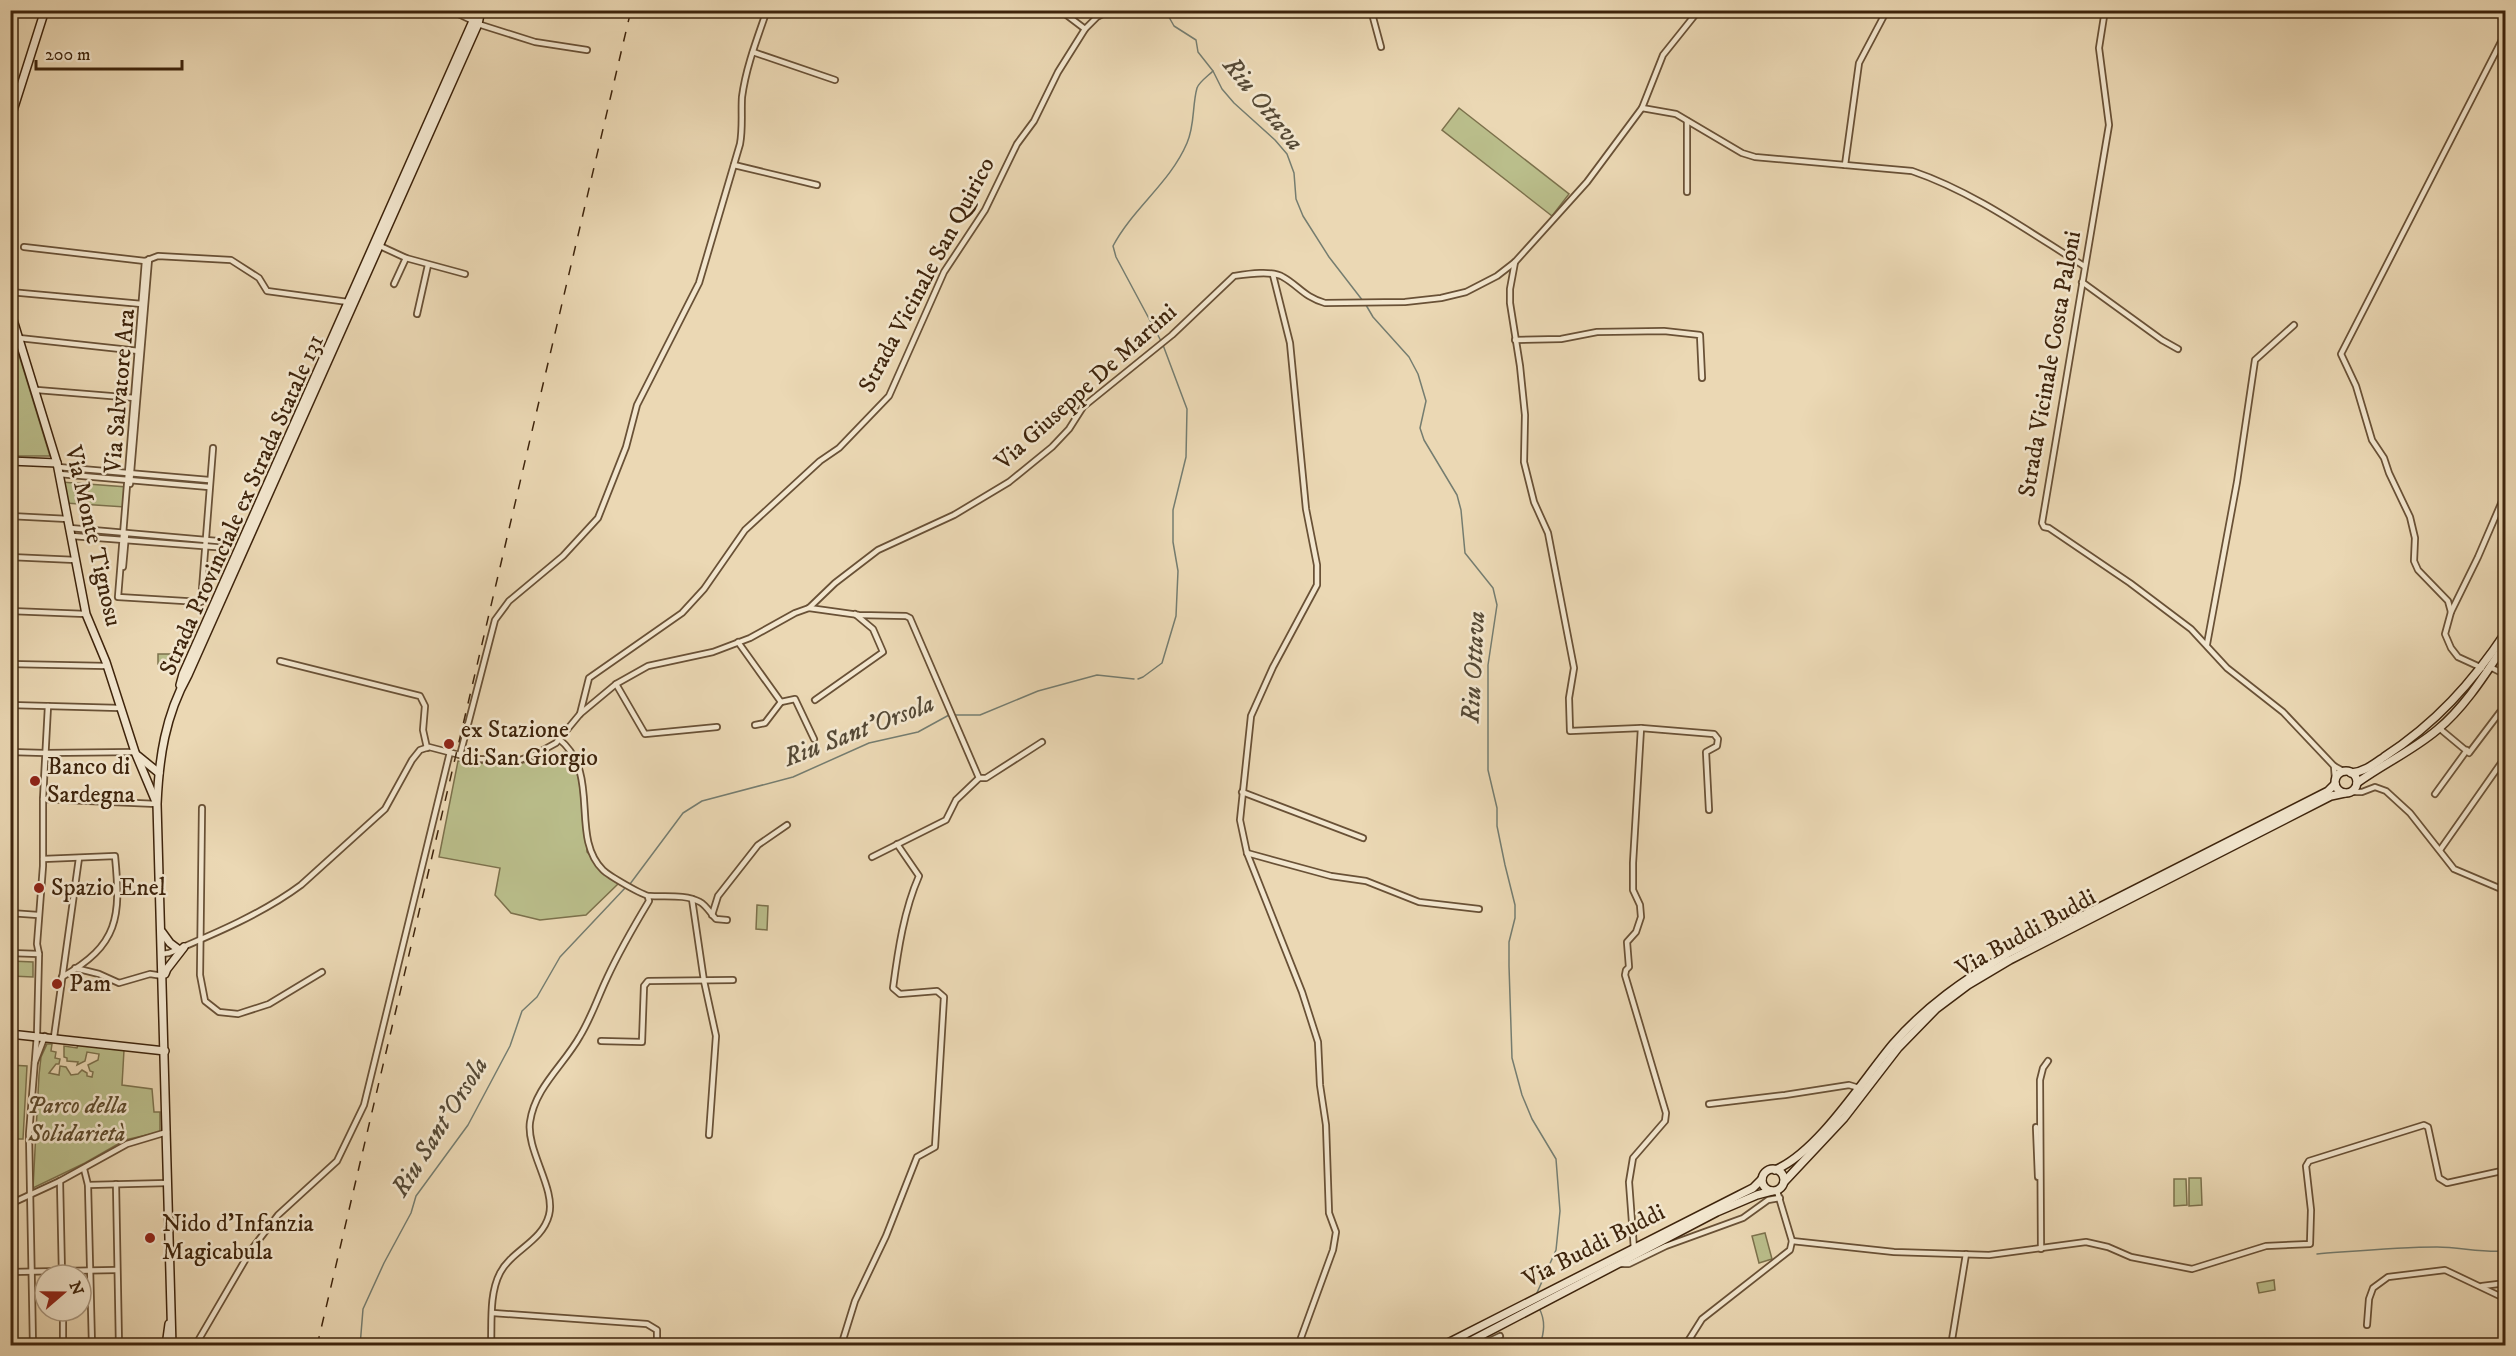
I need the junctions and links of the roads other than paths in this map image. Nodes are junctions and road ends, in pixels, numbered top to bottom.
1 (45, 10) edge
2 (450, 10) edge
3 (767, 10) edge
4 (1060, 10) edge
5 (1111, 10) edge
6 (1371, 10) edge
7 (1699, 10) edge
8 (1887, 10) edge
9 (2105, 10) edge
10 (480, 13) edge
11 (475, 23) junction
12 (1085, 29) junction
13 (2505, 32) edge
14 (1381, 47) dead end
15 (586, 51) dead end
16 (753, 52) junction
17 (835, 80) dead end
18 (1642, 108) junction
19 (10, 120) edge
20 (1687, 121) junction
21 (734, 165) junction
22 (1845, 165) junction
23 (817, 185) dead end
24 (1687, 192) dead end
25 (380, 246) junction
26 (24, 247) dead end
27 (406, 258) junction
28 (147, 260) junction
29 (1515, 262) junction
30 (428, 265) junction
31 (2085, 266) junction
32 (465, 274) dead end
33 (1273, 275) junction
34 (2082, 282) junction
35 (394, 284) dead end
36 (10, 292) edge
37 (348, 302) junction
38 (142, 304) junction
39 (10, 310) edge
40 (417, 314) dead end
41 (2294, 325) dead end
42 (13, 329) edge
43 (19, 338) junction
44 (1515, 340) junction
45 (2178, 349) dead end
46 (140, 351) junction
47 (1702, 378) dead end
48 (37, 390) junction
49 (136, 398) junction
50 (213, 448) dead end
51 (10, 462) edge
52 (58, 468) junction
53 (130, 473) junction
54 (129, 480) junction
55 (209, 480) junction
56 (209, 487) junction
57 (2505, 492) edge
58 (10, 516) edge
59 (68, 519) junction
60 (71, 532) junction
61 (125, 533) junction
62 (124, 540) junction
63 (205, 540) junction
64 (229, 542) dead end
65 (205, 547) junction
66 (228, 548) dead end
67 (10, 558) edge
68 (76, 560) junction
69 (809, 608) junction
70 (10, 611) edge
71 (2451, 612) junction
72 (86, 614) junction
73 (855, 614) junction
74 (2505, 632) edge
75 (738, 642) junction
76 (2505, 643) edge
77 (2207, 644) junction
78 (280, 661) dead end
79 (10, 664) edge
80 (107, 666) junction
81 (2490, 667) junction
82 (2482, 668) junction
83 (2505, 675) edge
84 (616, 684) junction
85 (178, 693) junction
86 (815, 700) dead end
87 (781, 702) junction
88 (10, 705) edge
89 (48, 706) junction
90 (120, 708) junction
91 (2500, 712) dead end
92 (580, 714) junction
93 (754, 725) dead end
94 (717, 727) dead end
95 (1641, 728) junction
96 (2439, 728) junction
97 (560, 739) junction
98 (814, 739) dead end
99 (1042, 742) dead end
100 (427, 748) junction
101 (2467, 750) junction
102 (10, 752) edge
103 (135, 752) junction
104 (161, 752) junction
105 (450, 752) junction
106 (45, 753) junction
107 (460, 755) junction
108 (2505, 756) edge
109 (148, 764) junction
110 (2334, 766) junction
111 (2348, 772) junction
112 (159, 773) junction
113 (144, 774) junction
114 (979, 778) junction
115 (2335, 781) junction
116 (2357, 783) junction
117 (1242, 792) junction
118 (2348, 792) junction
119 (2435, 794) dead end
120 (43, 799) junction
121 (157, 804) junction
122 (202, 808) dead end
123 (1709, 810) dead end
124 (787, 825) dead end
125 (1363, 838) dead end
126 (897, 844) junction
127 (2440, 849) junction
128 (1247, 853) junction
129 (872, 856) dead end
130 (79, 858) junction
131 (43, 859) junction
132 (2505, 891) edge
133 (648, 897) junction
134 (692, 899) junction
135 (1479, 909) dead end
136 (10, 913) edge
137 (38, 915) junction
138 (712, 915) junction
139 (727, 920) dead end
140 (162, 932) junction
141 (201, 940) junction
142 (181, 948) junction
143 (10, 953) edge
144 (39, 954) junction
145 (162, 954) junction
146 (75, 968) junction
147 (322, 972) dead end
148 (62, 977) junction
149 (163, 980) junction
150 (733, 980) dead end
151 (704, 981) junction
152 (10, 1034) edge
153 (41, 1036) junction
154 (54, 1037) junction
155 (601, 1041) dead end
156 (165, 1051) junction
157 (2048, 1061) dead end
158 (1859, 1088) junction
159 (1709, 1104) dead end
160 (2036, 1127) dead end
161 (166, 1132) junction
162 (709, 1134) dead end
163 (84, 1169) junction
164 (1775, 1170) junction
165 (2505, 1170) edge
166 (1762, 1179) junction
167 (60, 1181) junction
168 (1784, 1182) junction
169 (168, 1183) junction
170 (116, 1184) junction
171 (88, 1185) junction
172 (1774, 1191) junction
173 (29, 1195) junction
174 (1780, 1198) junction
175 (10, 1203) edge
176 (1686, 1229) junction
177 (1684, 1240) junction
178 (1792, 1241) junction
179 (1634, 1249) junction
180 (2039, 1249) junction
181 (1966, 1254) junction
182 (62, 1263) edge
183 (90, 1263) edge
184 (1621, 1264) junction
185 (116, 1270) junction
186 (93, 1271) edge
187 (10, 1272) edge
188 (32, 1272) junction
189 (2505, 1283) edge
190 (2482, 1286) junction
191 (1545, 1298) junction
192 (2505, 1299) edge
193 (1528, 1307) junction
194 (171, 1309) junction
195 (493, 1313) junction
196 (63, 1323) edge
197 (91, 1323) edge
198 (2367, 1325) dead end
199 (172, 1334) junction
200 (1500, 1336) dead end
201 (2047, 1344) dead end
202 (33, 1346) edge
203 (63, 1346) edge
204 (92, 1346) edge
205 (119, 1346) edge
206 (165, 1346) edge
207 (172, 1346) edge
208 (180, 1346) edge
209 (195, 1346) edge
210 (491, 1346) edge
211 (657, 1346) edge
212 (841, 1346) edge
213 (1298, 1346) edge
214 (1442, 1346) edge
215 (1461, 1346) edge
216 (1479, 1346) edge
217 (1685, 1346) edge
218 (1951, 1346) edge
219 (2059, 1346) edge

1 - 19 main road
2 - 11 street
3 - 16 street
4 - 12 street
5 - 12 street, Strada Vicinale San Quirico
6 - 14 street
7 - 18 street, Via Giuseppe De Martini
8 - 22 street
9 - 31 street, Strada Vicinale Costa Paloni
10 - 11 main road, Strada Provinciale ex Strada Statale 131
11 - 15 street
11 - 25 main road, Strada Provinciale ex Strada Statale 131
11 - 37 main road, Strada Provinciale ex Strada Statale 131
12 - 92 street, Strada Vicinale San Quirico
13 - 71 street
16 - 17 street
16 - 21 street
18 - 20 street
18 - 29 street, Via Giuseppe De Martini
20 - 22 street
20 - 24 street
21 - 23 street
21 - 107 street
22 - 31 street
25 - 27 street
25 - 85 main road, Strada Provinciale ex Strada Statale 131
26 - 28 street
27 - 30 street
27 - 35 street
28 - 37 street
28 - 38 street, Via Salvatore Ara
28 - 46 street, Via Salvatore Ara
29 - 33 street, Via Giuseppe De Martini
29 - 44 street
30 - 32 street
30 - 40 street
31 - 34 street, Strada Vicinale Costa Paloni
33 - 69 street, Via Giuseppe De Martini
33 - 117 street
34 - 45 street
34 - 77 street, Strada Vicinale Costa Paloni
36 - 38 street
37 - 85 main road, Strada Provinciale ex Strada Statale 131
38 - 46 street, Via Salvatore Ara
39 - 42 main road, Via Monte Tignosu
41 - 77 street
42 - 43 main road, Via Monte Tignosu
43 - 46 street
43 - 48 main road, Via Monte Tignosu
44 - 47 street
44 - 95 street
46 - 49 street, Via Salvatore Ara
48 - 49 street
48 - 52 main road, Via Monte Tignosu
49 - 53 street, Via Salvatore Ara
50 - 55 street
51 - 52 main road
52 - 53 street
52 - 54 street
52 - 59 main road, Via Monte Tignosu
53 - 54 street, Via Salvatore Ara
53 - 55 street
54 - 56 street
54 - 61 street, Via Salvatore Ara
55 - 56 street
56 - 63 street
57 - 71 street
58 - 59 street
59 - 60 main road, Via Monte Tignosu
60 - 61 street
60 - 62 street
60 - 68 main road, Via Monte Tignosu
61 - 62 street, Via Salvatore Ara
61 - 63 street
62 - 65 street
62 - 65 street, Via Salvatore Ara
63 - 64 street
63 - 65 street
65 - 66 street
67 - 68 street
68 - 72 main road, Via Monte Tignosu
69 - 73 street
69 - 75 street, Via Giuseppe De Martini
70 - 72 street
71 - 82 street
72 - 80 main road, Via Monte Tignosu
73 - 86 street
73 - 114 street
74 - 82 main road
75 - 84 street, Via Giuseppe De Martini
75 - 87 street
76 - 81 main road
77 - 110 street, Strada Vicinale Costa Paloni
78 - 100 street
79 - 80 street
80 - 90 main road, Via Monte Tignosu
81 - 83 street
81 - 96 main road
82 - 111 main road
84 - 92 street, Via Giuseppe De Martini
84 - 94 street
85 - 104 main road
87 - 93 street
87 - 98 street
88 - 89 street
89 - 90 street
89 - 106 street
90 - 103 main road, Via Monte Tignosu
91 - 101 street
92 - 97 street, Via Giuseppe De Martini
95 - 123 street
95 - 179 street
96 - 101 street
96 - 116 main road
97 - 107 street, Via Giuseppe De Martini
97 - 133 street
99 - 114 street
100 - 105 street, Via Giuseppe De Martini
100 - 141 street
101 - 119 street
102 - 106 street
103 - 106 street
103 - 109 main road, Via Monte Tignosu
103 - 113 main road, Via Monte Tignosu
104 - 109 main road
104 - 112 main road
105 - 107 street, Via Giuseppe De Martini
105 - 209 street
106 - 120 street
108 - 127 street
109 - 112 main road, Via Monte Tignosu
109 - 113 main road
110 - 111 street, Strada Vicinale Costa Paloni
110 - 115 street
111 - 115 main road
111 - 116 main road
112 - 113 main road
112 - 121 main road
113 - 121 main road, Via Monte Tignosu
114 - 126 street
115 - 118 main road
115 - 158 main road, Via Buddi Buddi
116 - 118 main road
117 - 125 street
117 - 128 street
118 - 127 street
118 - 168 main road, Via Buddi Buddi
120 - 121 street
120 - 131 street
121 - 140 main road
122 - 141 street
124 - 138 street
126 - 129 street
126 - 212 street
127 - 132 street
128 - 135 street
128 - 213 street
130 - 131 street
130 - 146 street
130 - 148 street
131 - 137 street
133 - 134 street
133 - 195 street
134 - 138 street
134 - 151 street
136 - 137 street
137 - 144 street
138 - 139 street
140 - 142 main road
140 - 145 main road
141 - 142 street
141 - 147 street
142 - 145 street
142 - 149 main road
143 - 144 street
144 - 153 street
145 - 149 main road
146 - 148 street
146 - 149 street
148 - 154 street
149 - 156 main road
150 - 151 street
151 - 155 street
151 - 162 street
152 - 153 main road
153 - 154 main road
153 - 173 street
154 - 156 main road
156 - 161 main road
157 - 180 street
158 - 159 street
158 - 164 main road, Via Buddi Buddi
160 - 180 street
161 - 163 street
161 - 169 main road
163 - 167 street
163 - 171 street
164 - 166 main road
164 - 168 main road
165 - 180 street
166 - 172 main road
166 - 179 main road, Via Buddi Buddi
167 - 173 street
167 - 182 street
168 - 172 main road
169 - 170 street
169 - 194 main road
170 - 171 street
170 - 185 street
171 - 183 street
172 - 174 street
172 - 176 main road, Via Buddi Buddi
173 - 175 street
173 - 188 street
174 - 177 street
174 - 178 street
176 - 177 street
176 - 184 main road, Via Buddi Buddi
177 - 184 street
178 - 181 street
178 - 217 street
179 - 191 main road, Via Buddi Buddi
180 - 181 street
181 - 218 street
184 - 191 main road, Via Buddi Buddi
185 - 186 street
185 - 205 street
187 - 188 street
188 - 202 street
189 - 190 street
190 - 192 street
190 - 198 street
191 - 193 main road, Via Buddi Buddi
193 - 214 main road, Via Buddi Buddi
193 - 215 main road, Via Buddi Buddi
194 - 199 main road
194 - 206 main road
195 - 210 street
195 - 211 street
196 - 203 street
197 - 204 street
199 - 207 main road
199 - 208 main road
200 - 216 street
201 - 219 street

